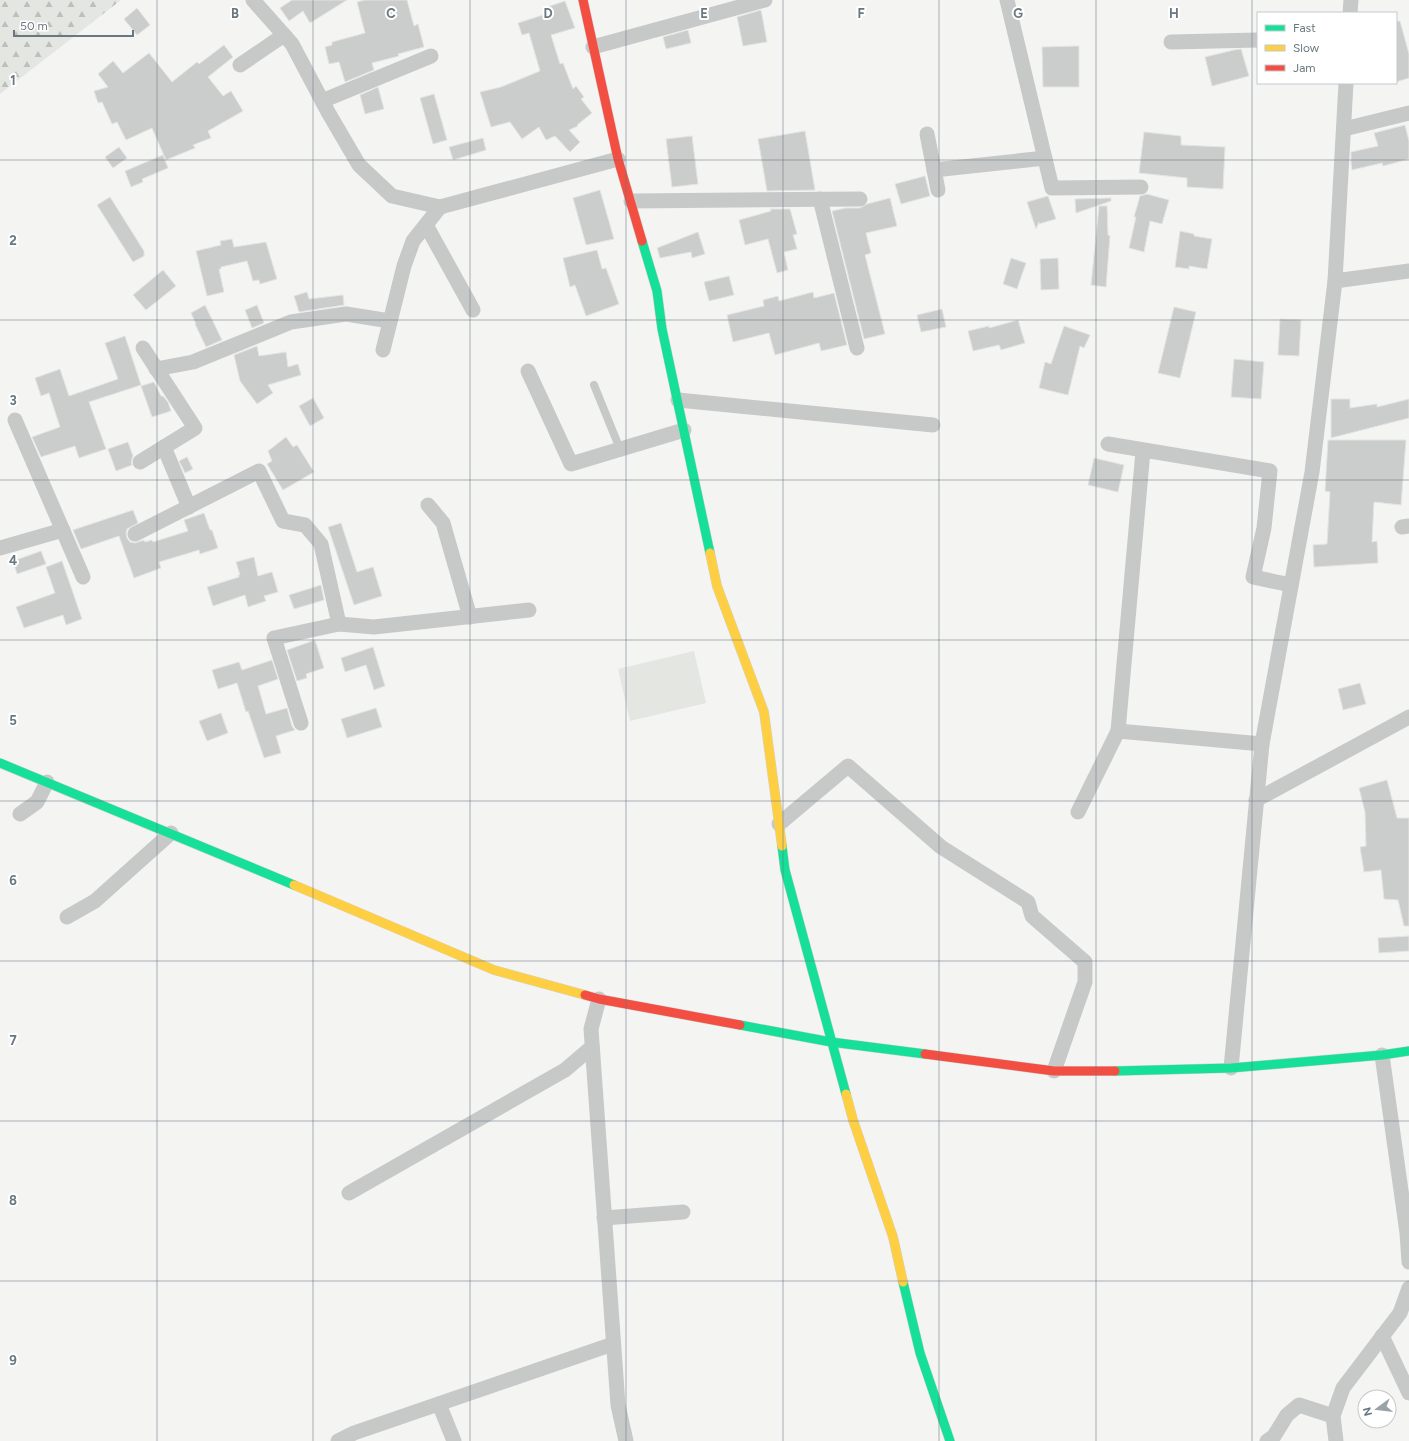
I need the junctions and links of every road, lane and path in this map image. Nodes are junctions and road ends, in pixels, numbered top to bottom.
1 (253, 0) edge
2 (584, 0) edge
3 (765, 0) edge
4 (1007, 0) edge
5 (1351, 0) edge
6 (1350, 12) edge
7 (284, 35) junction
8 (1257, 40) edge
9 (1171, 42) dead end
10 (593, 47) junction
11 (431, 56) dead end
12 (240, 65) dead end
13 (1346, 84) edge
14 (322, 101) junction
15 (1409, 113) edge
16 (1344, 129) junction
17 (927, 134) dead end
18 (1045, 158) junction
19 (618, 159) junction
20 (934, 170) junction
21 (1141, 187) dead end
22 (938, 190) dead end
23 (820, 199) junction
24 (860, 199) dead end
25 (631, 201) junction
26 (440, 207) junction
27 (426, 225) junction
28 (1409, 271) edge
29 (1335, 281) junction
30 (473, 310) dead end
31 (390, 320) junction
32 (143, 348) dead end
33 (857, 348) dead end
34 (383, 350) dead end
35 (156, 369) junction
36 (528, 371) dead end
37 (594, 385) dead end
38 (678, 400) junction
39 (15, 420) dead end
40 (933, 425) dead end
41 (684, 430) junction
42 (1108, 444) dead end
43 (164, 447) junction
44 (620, 449) junction
45 (1143, 451) junction
46 (140, 462) dead end
47 (428, 505) dead end
48 (189, 507) junction
49 (63, 530) junction
50 (135, 534) dead end
51 (0, 548) edge
52 (83, 577) dead end
53 (1291, 585) junction
54 (529, 610) dead end
55 (470, 617) junction
56 (339, 624) junction
57 (1409, 717) edge
58 (301, 723) dead end
59 (1118, 732) junction
60 (1262, 744) junction
61 (0, 763) edge
62 (47, 782) junction
63 (1256, 800) junction
64 (1078, 812) dead end
65 (20, 814) dead end
66 (779, 824) junction
67 (171, 833) junction
68 (67, 917) dead end
69 (599, 999) junction
70 (831, 1042) junction
71 (592, 1047) junction
72 (1409, 1051) edge
73 (1382, 1055) junction
74 (1231, 1068) junction
75 (1054, 1071) junction
76 (349, 1192) dead end
77 (683, 1212) dead end
78 (604, 1218) junction
79 (1409, 1262) edge
80 (1409, 1288) edge
81 (1382, 1336) junction
82 (613, 1344) junction
83 (1409, 1393) edge
84 (440, 1404) junction
85 (1333, 1416) junction
86 (338, 1441) edge
87 (454, 1441) edge
88 (626, 1441) edge
89 (950, 1441) edge
90 (1267, 1441) edge
91 (1336, 1441) edge

1 - 7 street
2 - 10 street
3 - 10 street
4 - 18 street
5 - 6 street
7 - 12 street
7 - 14 street
8 - 9 street
10 - 19 street
11 - 14 street
13 - 16 street
14 - 26 street
15 - 16 street
16 - 29 street
17 - 20 street
18 - 20 street
18 - 21 street
19 - 25 street
19 - 26 street
20 - 22 street
23 - 24 street
23 - 25 street
23 - 33 street
25 - 38 street
26 - 27 street
27 - 30 street
27 - 31 street
28 - 29 street
29 - 53 street
31 - 34 street
31 - 35 street
32 - 35 street
35 - 43 street
36 - 44 street
37 - 44 lane
38 - 40 street
38 - 41 street
39 - 49 street
41 - 44 street
41 - 66 street
42 - 45 street
43 - 46 street
43 - 48 street
45 - 53 street
45 - 59 street
47 - 55 street
48 - 50 street
48 - 56 street
49 - 51 street
49 - 52 street
53 - 60 street
54 - 55 street
55 - 56 street
56 - 58 street
57 - 63 street
59 - 60 street
59 - 64 street
60 - 63 street
61 - 62 street
62 - 65 street
62 - 67 street
63 - 74 street
66 - 70 street
66 - 75 street
67 - 68 street
67 - 69 street
69 - 70 street
69 - 71 street
70 - 75 street
70 - 89 street
71 - 76 street
71 - 78 street
72 - 73 street
73 - 74 street
73 - 79 street
74 - 75 street
77 - 78 street
78 - 82 street
80 - 81 street
81 - 83 street
81 - 85 street
82 - 84 street
82 - 88 street
84 - 86 street
84 - 87 street
85 - 90 street
85 - 91 street

